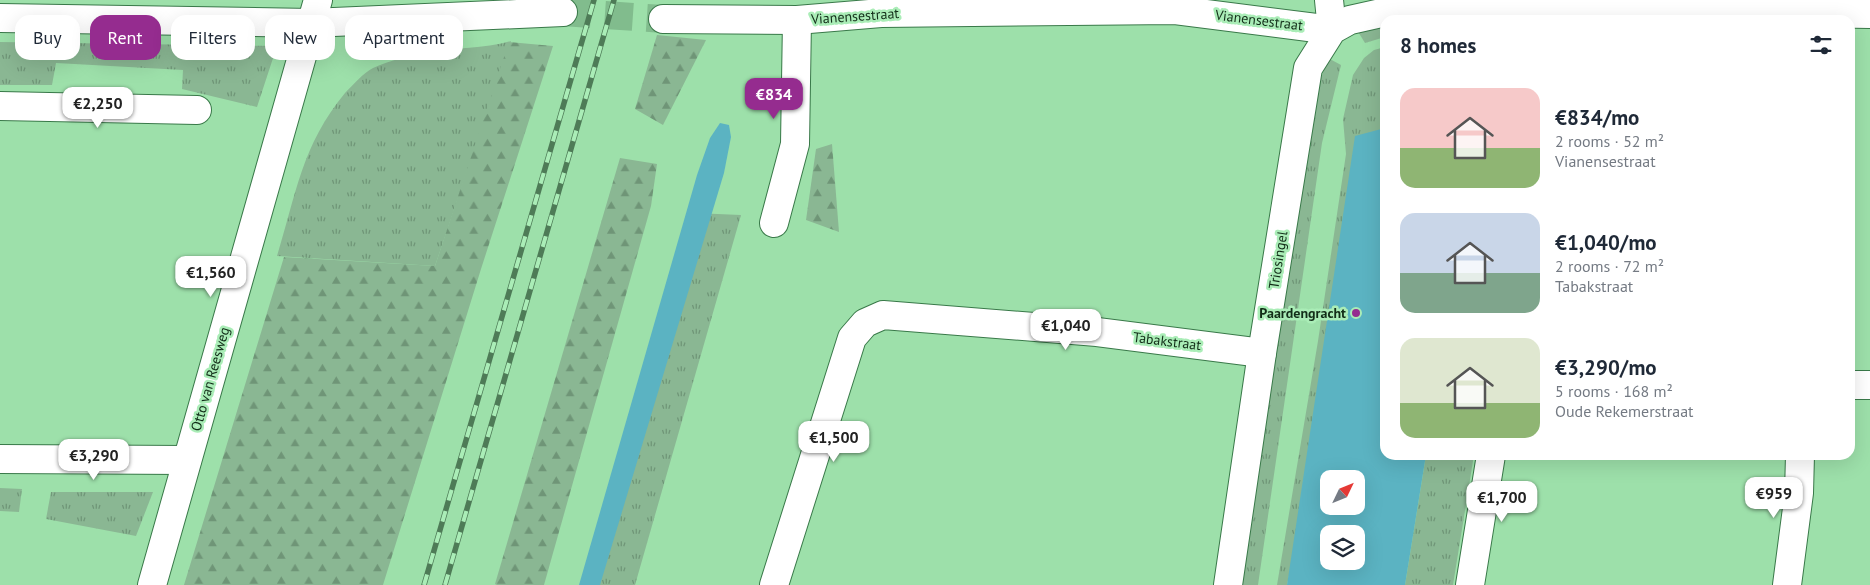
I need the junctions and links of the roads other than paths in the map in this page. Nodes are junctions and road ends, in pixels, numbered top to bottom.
1 (1329, 0) edge
2 (883, 6) edge
3 (1551, 10) edge
4 (240, 11) edge
5 (315, 11) edge
6 (563, 12) tunnel mouth
7 (1870, 14) edge
8 (0, 18) edge
9 (663, 19) tunnel mouth
10 (797, 20) junction
11 (1332, 30) junction
12 (0, 106) edge
13 (197, 110) dead end
14 (774, 223) dead end
15 (1262, 353) junction
16 (1870, 384) edge
17 (1855, 385) edge
18 (0, 459) edge
19 (187, 460) junction
20 (1490, 460) edge
21 (1800, 460) edge
22 (152, 585) edge
23 (774, 585) edge
24 (1228, 585) edge
25 (1470, 585) edge
26 (1787, 585) edge

1 - 11 street
2 - 10 street, Vianensestraat
2 - 11 street, Vianensestraat
3 - 7 street
3 - 11 street
4 - 5 street
4 - 8 street
5 - 6 street
5 - 19 street, Otto van Reesweg
9 - 10 street, Vianensestraat
10 - 14 street, Vianensestraat
11 - 15 street, Triosingel
12 - 13 street
15 - 23 street, Tabakstraat
15 - 24 street, Triosingel
16 - 17 street
18 - 19 street
19 - 22 street, Otto van Reesweg
20 - 25 street
21 - 26 street

